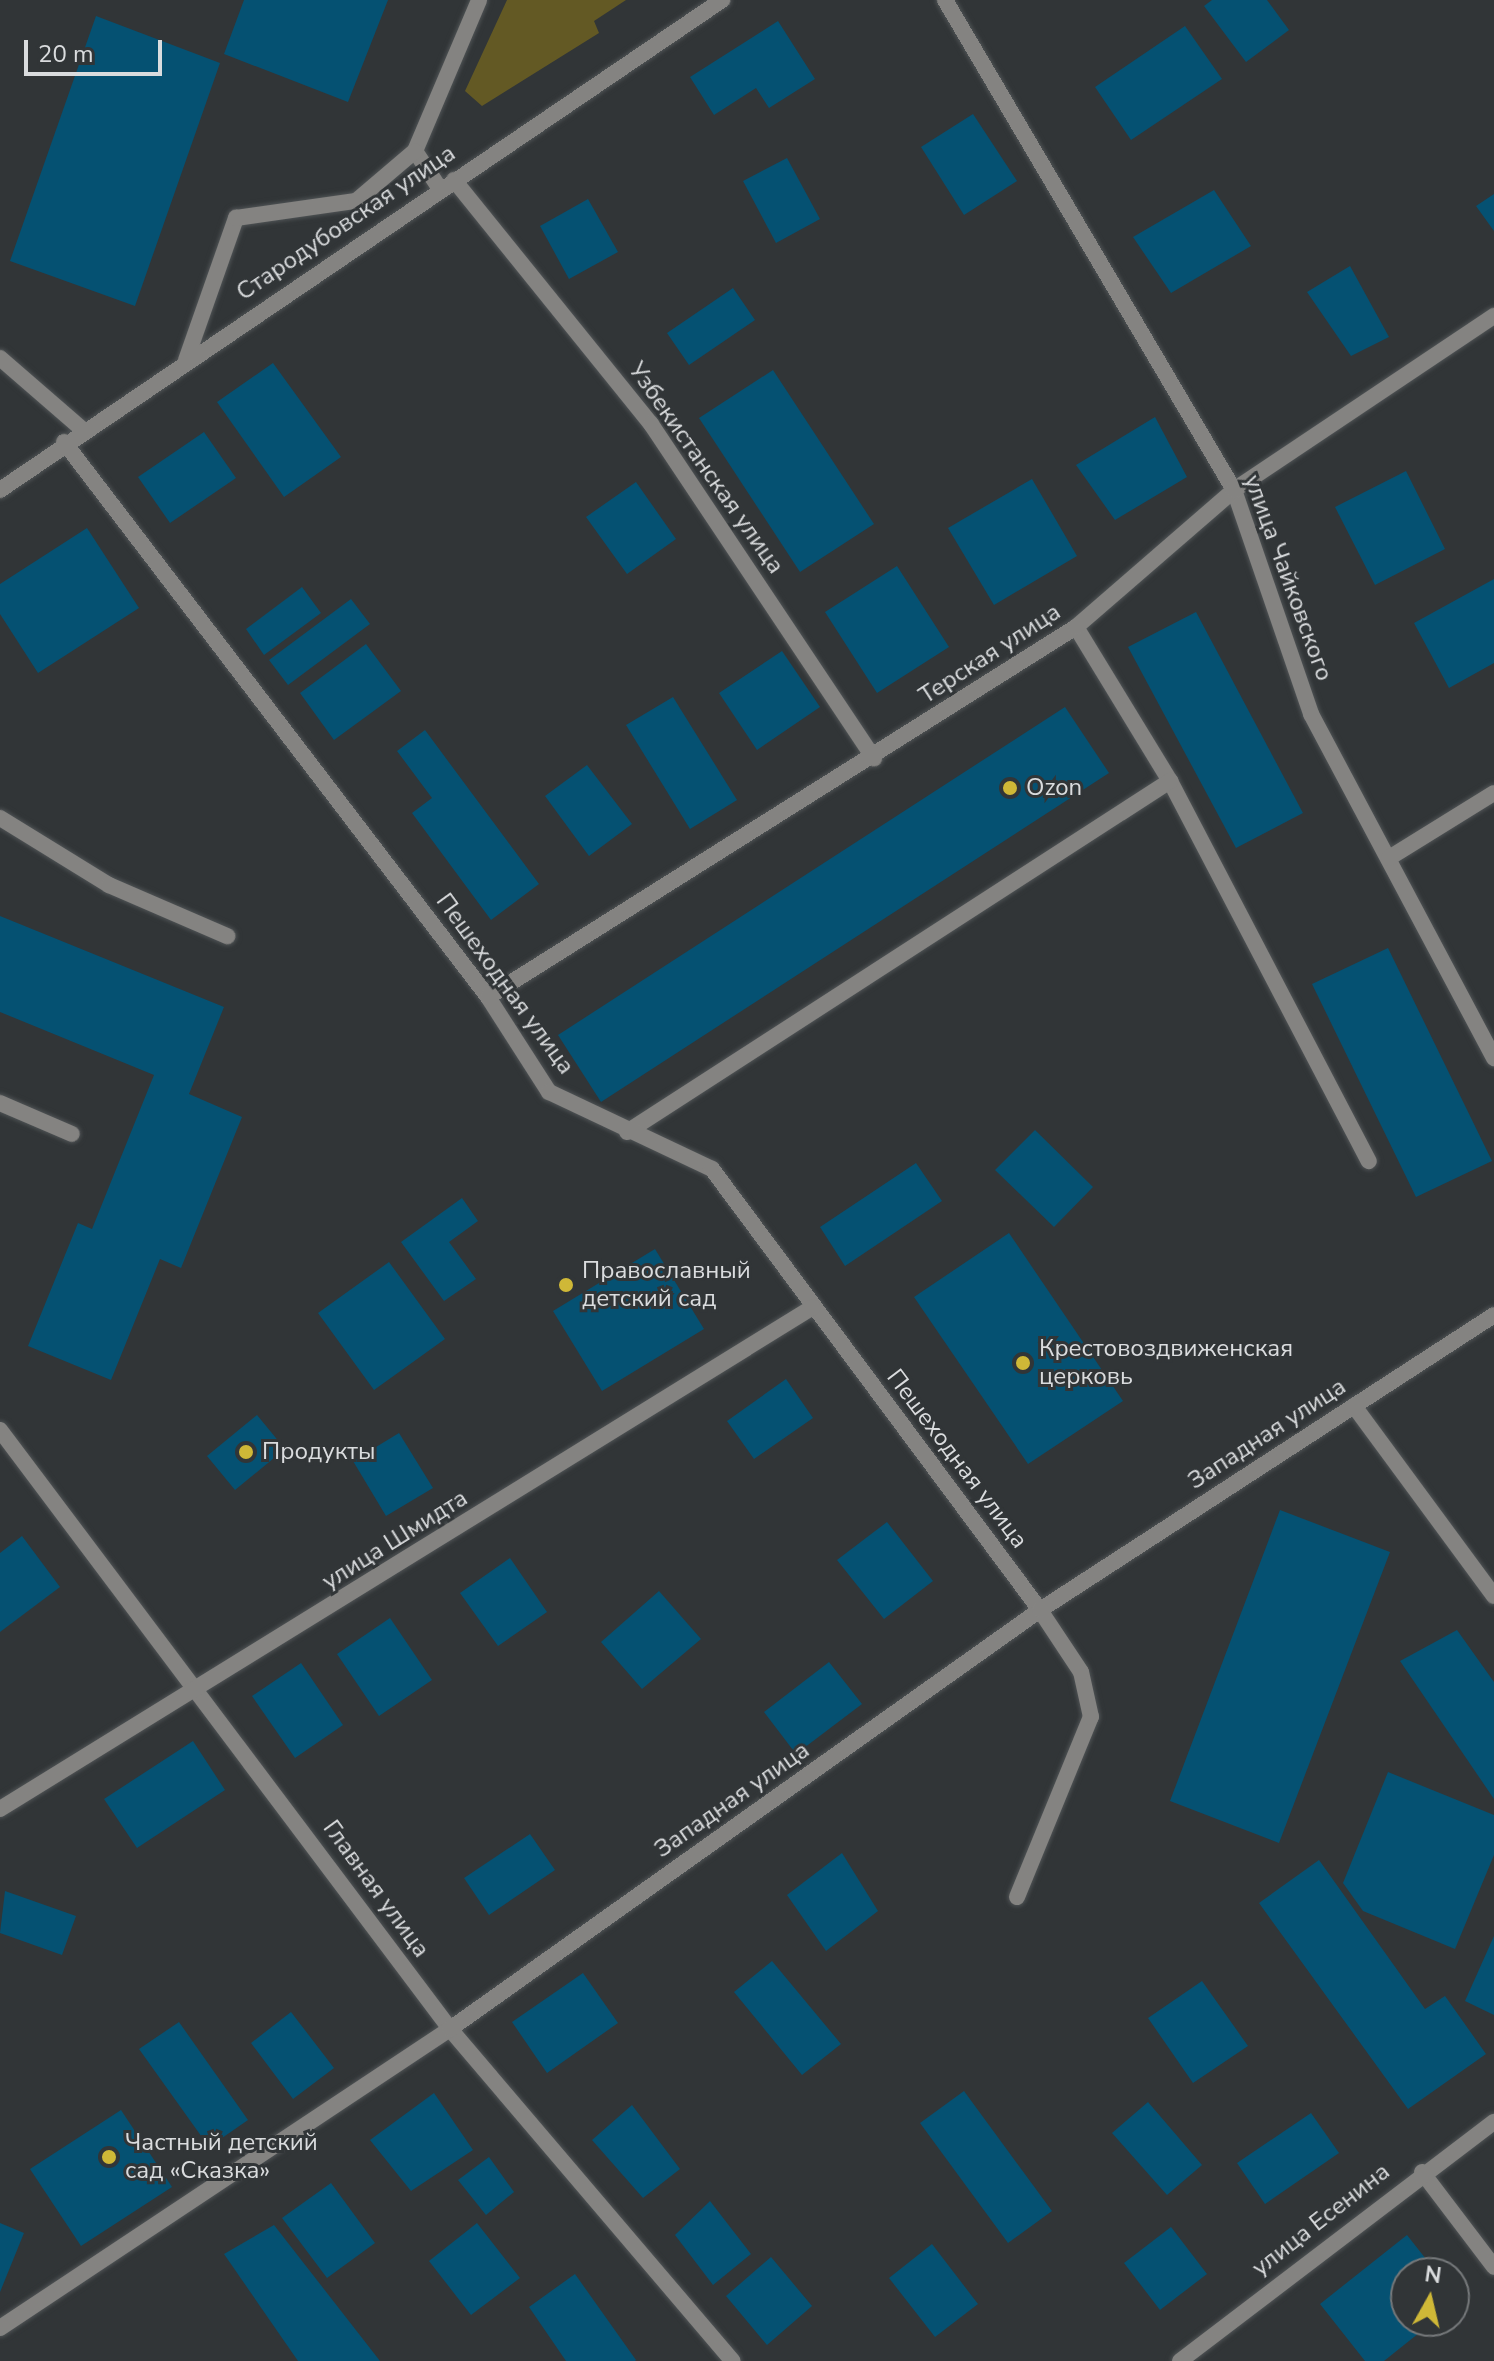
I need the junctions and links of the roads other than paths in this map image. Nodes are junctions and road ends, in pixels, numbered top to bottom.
1 (479, 0) edge
2 (945, 0) edge
3 (719, 1) edge
4 (415, 151) junction
5 (454, 180) junction
6 (440, 189) junction
7 (1494, 316) edge
8 (0, 358) edge
9 (186, 360) junction
10 (82, 429) junction
11 (64, 442) junction
12 (0, 490) edge
13 (1234, 490) junction
14 (1076, 627) junction
15 (874, 758) junction
16 (1170, 781) junction
17 (1494, 793) edge
18 (0, 818) edge
19 (1389, 858) junction
20 (227, 936) dead end
21 (488, 997) junction
22 (1494, 1058) edge
23 (0, 1103) edge
24 (627, 1132) junction
25 (72, 1134) dead end
26 (1369, 1161) dead end
27 (813, 1307) junction
28 (1494, 1315) edge
29 (1354, 1406) junction
30 (0, 1430) edge
31 (1494, 1596) edge
32 (1040, 1610) junction
33 (200, 1691) junction
34 (0, 1809) edge
35 (1017, 1897) dead end
36 (450, 2029) junction
37 (1494, 2122) edge
38 (1422, 2172) junction
39 (1494, 2267) edge
40 (0, 2328) edge
41 (733, 2361) edge
42 (1180, 2361) edge

1 - 4 street
2 - 13 street, улица Чайковского
3 - 5 street, Стародубовская улица
4 - 6 street
4 - 9 street
5 - 6 street, Стародубовская улица
5 - 15 street, Узбекистанская улица
6 - 9 street, Стародубовская улица
7 - 13 street, Терская улица
8 - 10 street
9 - 10 street, Стародубовская улица
10 - 11 street, Стародубовская улица
11 - 12 street, Стародубовская улица
11 - 21 street, Пешеходная улица
13 - 14 street, Терская улица
13 - 19 street, улица Чайковского
14 - 15 street, Терская улица
14 - 16 street
15 - 21 street, Терская улица
16 - 24 street
16 - 26 street
17 - 19 street
18 - 20 street
19 - 22 street, улица Чайковского
21 - 24 street, Пешеходная улица
23 - 25 street
24 - 27 street, Пешеходная улица
27 - 32 street, Пешеходная улица
27 - 33 street, улица Шмидта
28 - 29 street, Западная улица
29 - 31 street
29 - 32 street, Западная улица
30 - 33 street, Главная улица
32 - 35 street, Пешеходная улица
32 - 36 street, Западная улица
33 - 34 street, улица Шмидта
33 - 36 street, Главная улица
36 - 40 street, Западная улица
36 - 41 street, Главная улица
37 - 38 street, улица Есенина
38 - 39 street
38 - 42 street, улица Есенина

